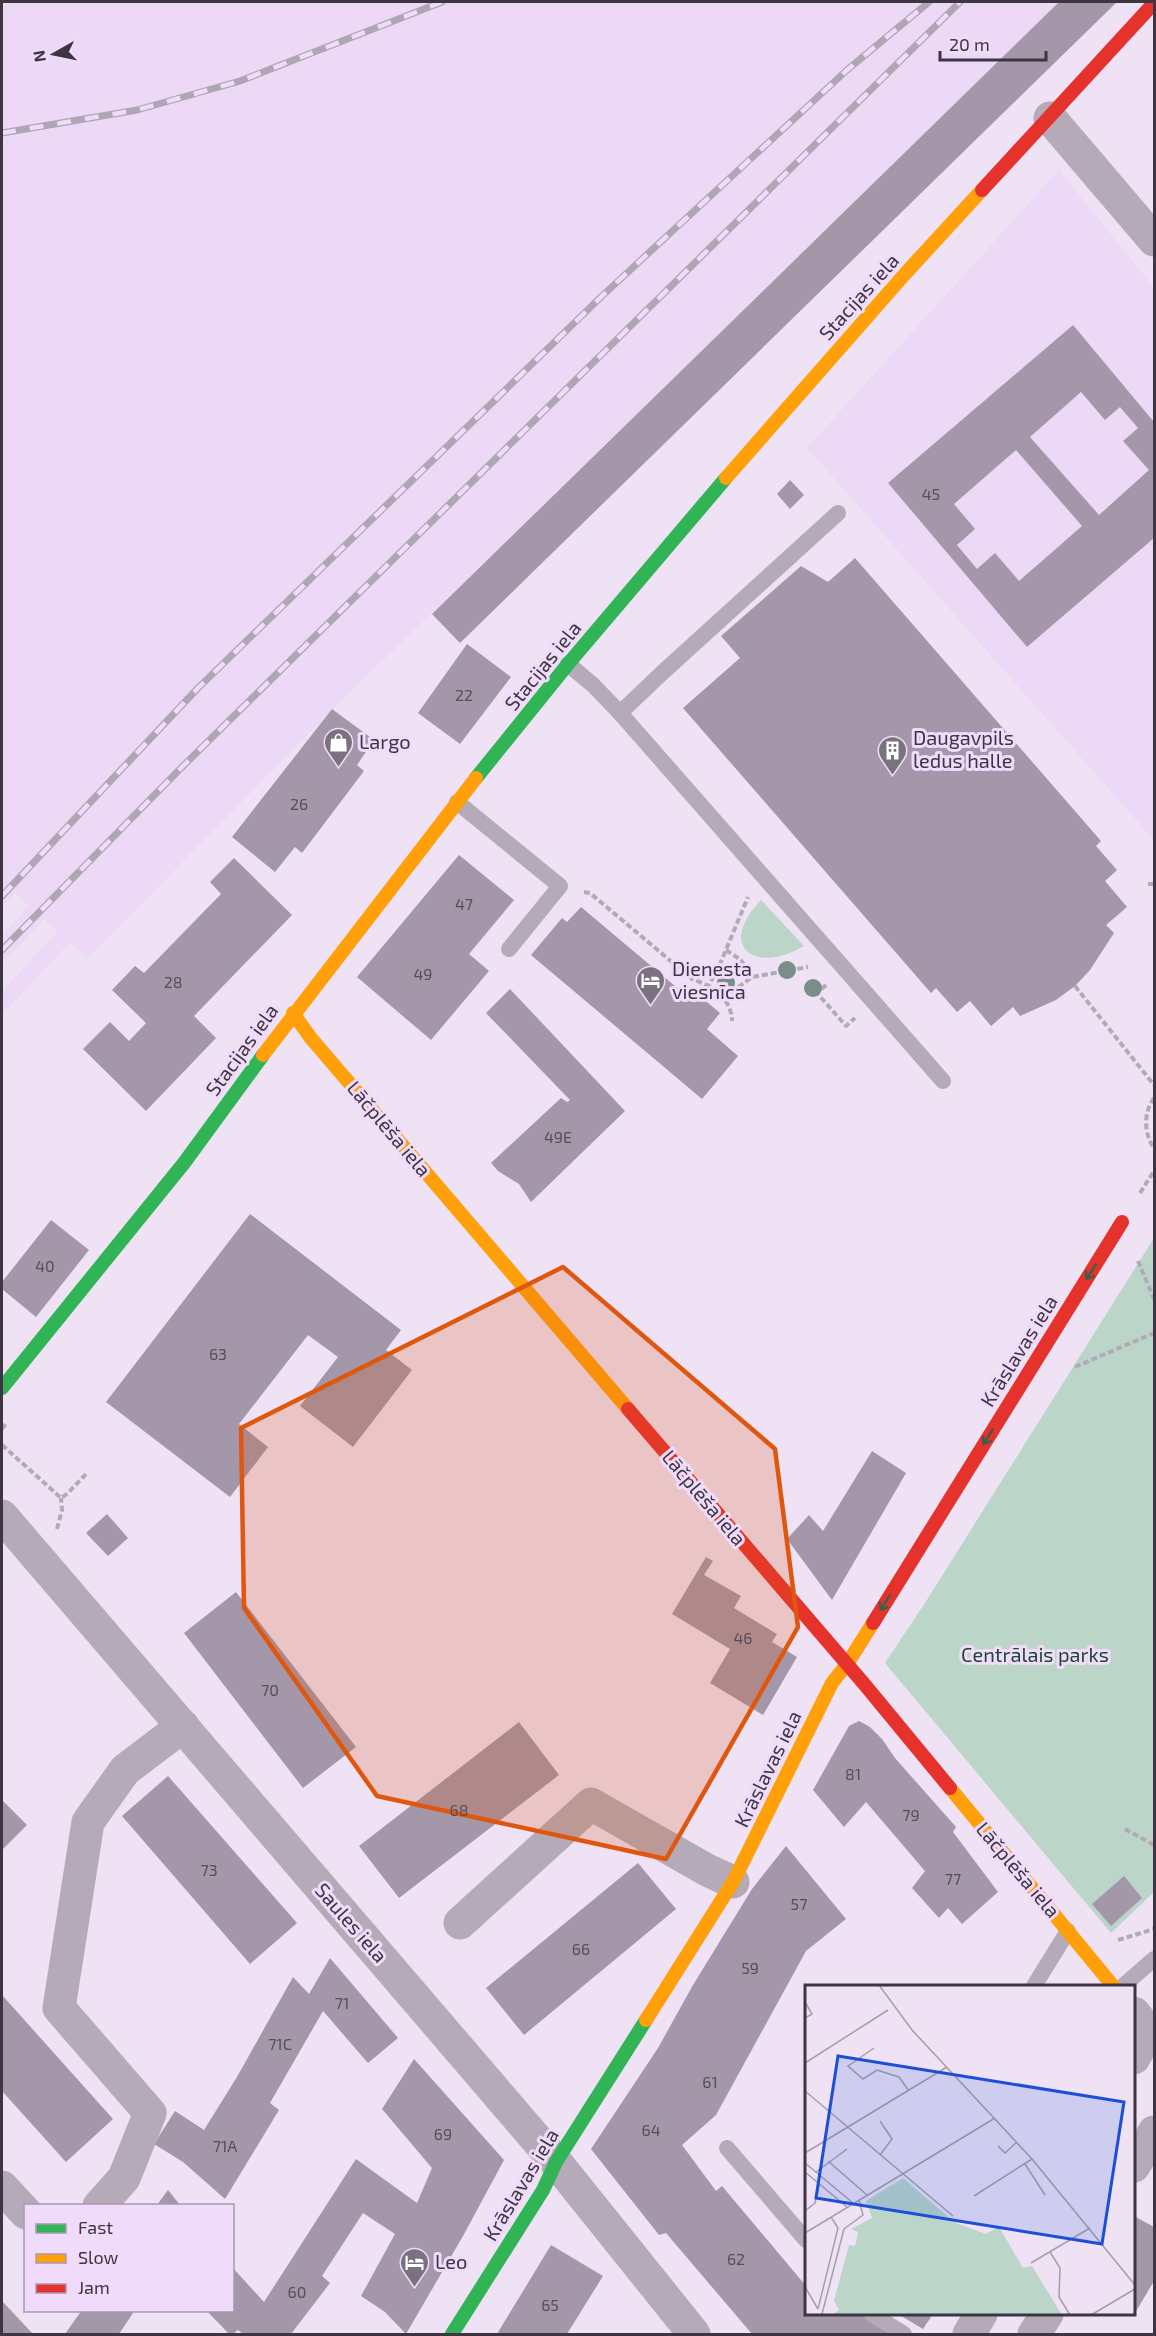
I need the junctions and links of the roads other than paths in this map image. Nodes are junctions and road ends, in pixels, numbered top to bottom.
1 (1155, 3) edge
2 (1050, 118) junction
3 (1155, 240) edge
4 (838, 513) dead end
5 (568, 664) junction
6 (620, 713) junction
7 (457, 802) junction
8 (509, 949) dead end
9 (293, 1013) junction
10 (943, 1081) dead end
11 (1122, 1222) dead end
12 (2, 1388) edge
13 (2, 1516) edge
14 (847, 1664) junction
15 (183, 1726) junction
16 (733, 1882) junction
17 (460, 1923) dead end
18 (1068, 1931) junction
19 (1155, 1959) edge
20 (1035, 1985) edge
21 (1112, 1985) edge
22 (1124, 1985) edge
23 (1155, 2132) edge
24 (727, 2148) dead end
25 (556, 2162) junction
26 (1135, 2162) edge
27 (2, 2187) edge
28 (100, 2204) edge
29 (24, 2211) edge
30 (805, 2238) edge
31 (875, 2315) edge
32 (980, 2315) edge
33 (452, 2334) edge
34 (694, 2334) edge
35 (904, 2334) edge
36 (969, 2334) edge

1 - 2 street, Stacijas iela
2 - 3 street
2 - 5 street, Stacijas iela
4 - 6 lane
5 - 6 lane
5 - 7 street, Stacijas iela
6 - 10 lane
7 - 8 lane
7 - 9 street, Stacijas iela
9 - 12 street, Stacijas iela
9 - 14 street, Lāčplēša iela
11 -> 14 street, Krāslavas iela
13 - 15 street, Saules iela
14 - 16 street, Krāslavas iela
14 - 18 street, Lāčplēša iela
15 - 25 street, Saules iela
15 - 28 street
16 - 17 street
16 - 25 street, Krāslavas iela
18 - 20 lane
18 - 21 street, Lāčplēša iela
19 - 22 lane
23 - 26 street
24 - 30 lane
25 - 33 street, Krāslavas iela
25 - 34 street, Saules iela
27 - 29 street
31 - 35 lane
32 - 36 street

